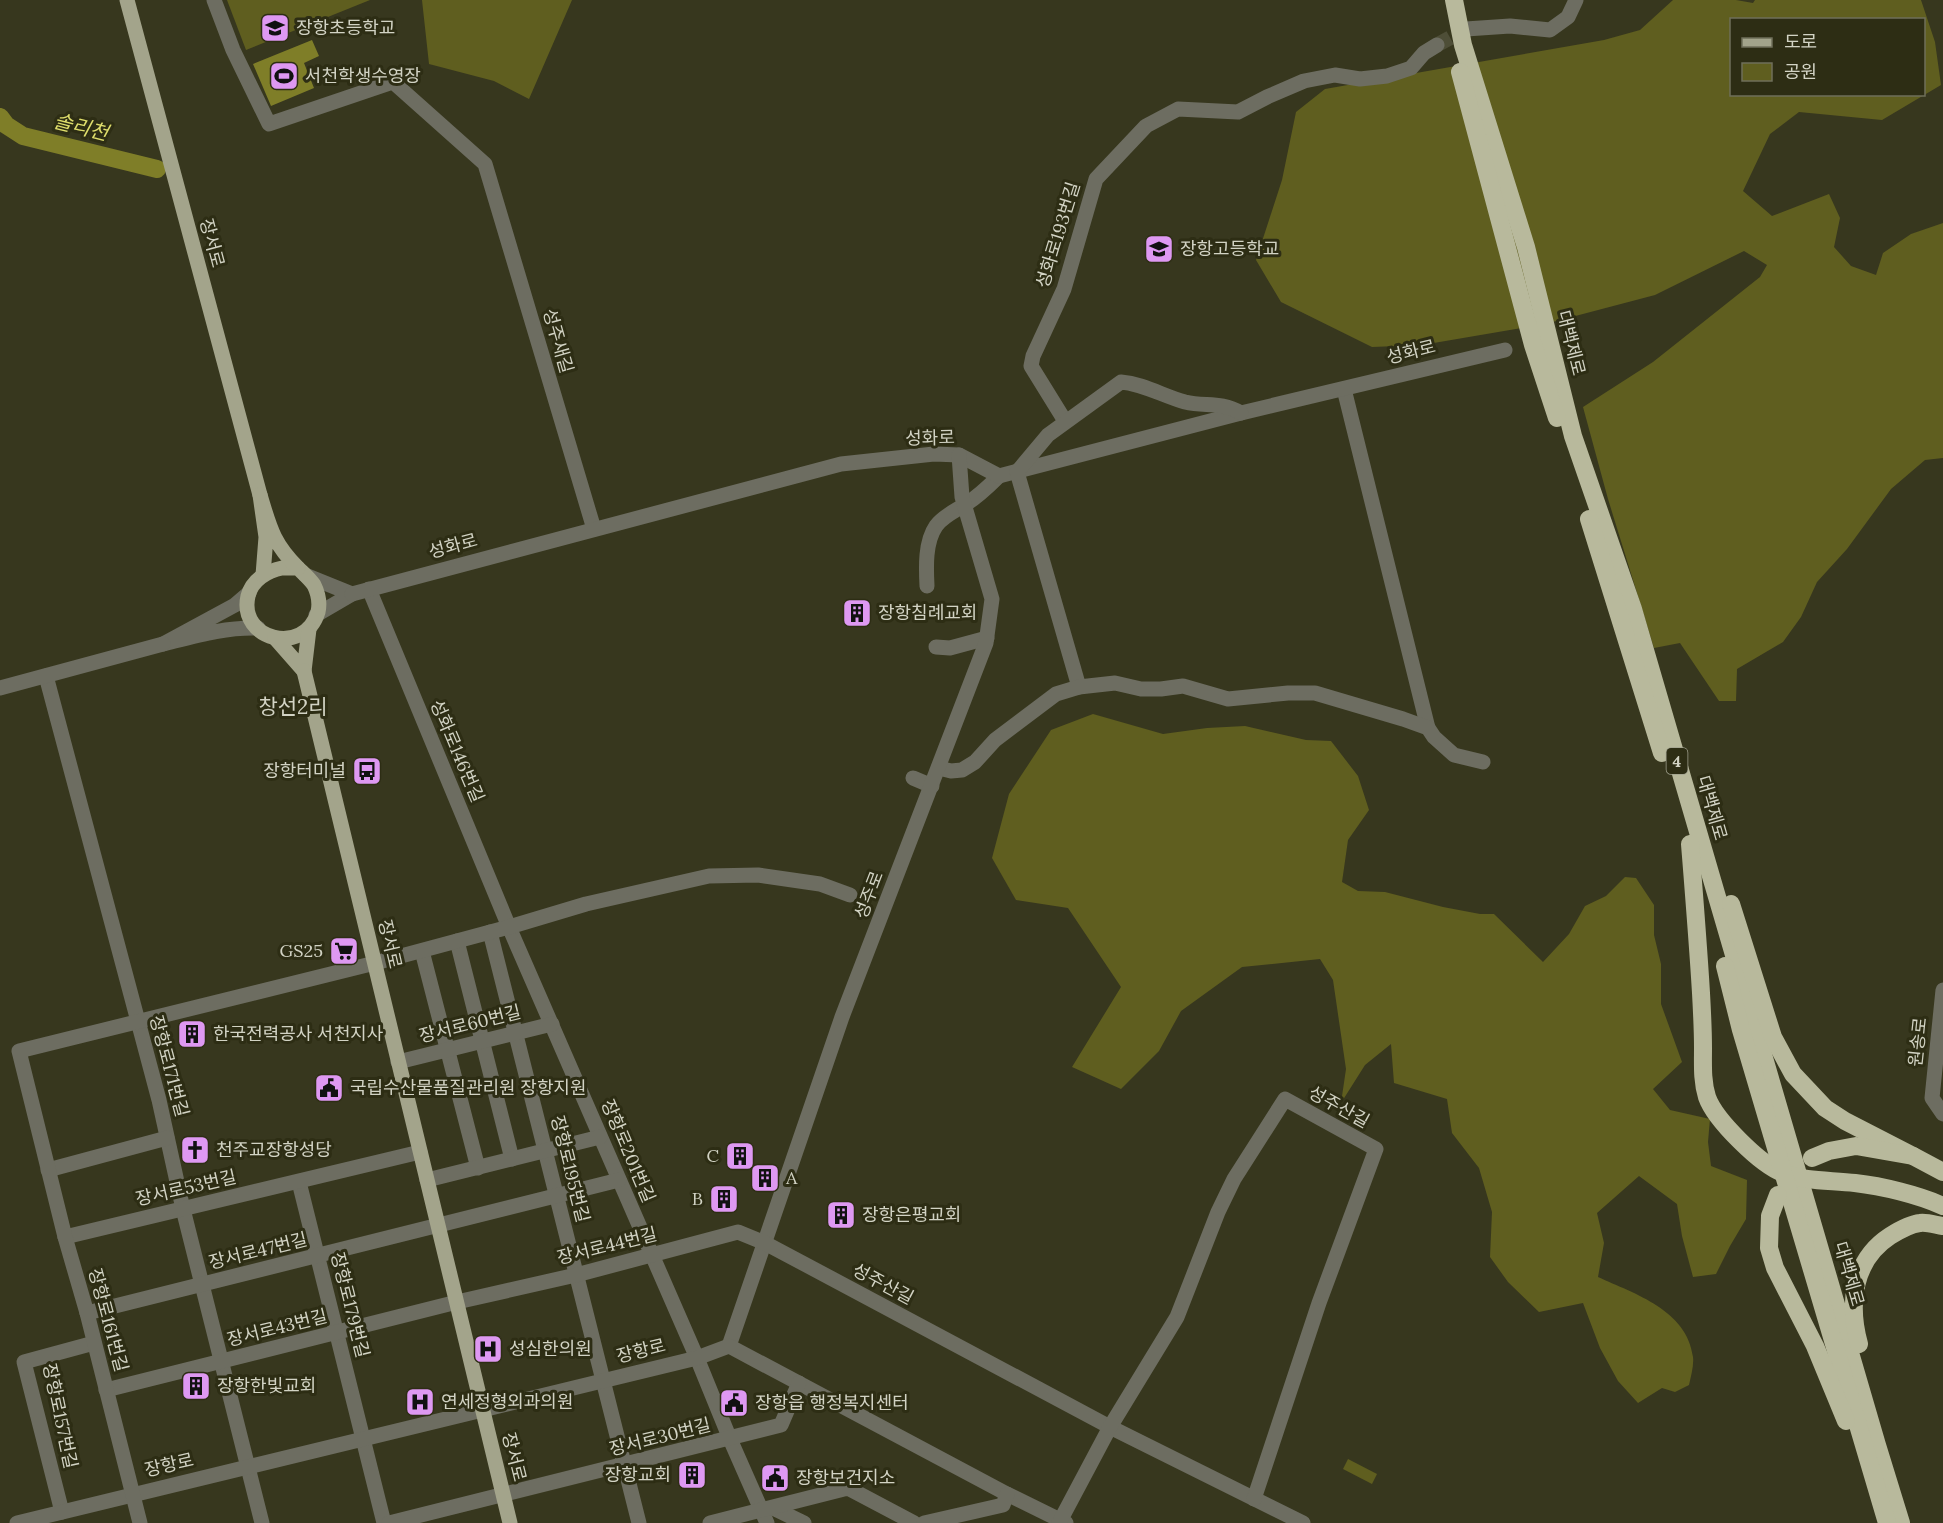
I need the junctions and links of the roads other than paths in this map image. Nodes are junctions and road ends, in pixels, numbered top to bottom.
1 (127, 0) edge
2 (214, 0) edge
3 (1444, 0) edge
4 (1454, 0) edge
5 (1576, 0) edge
6 (1466, 29) tunnel mouth
7 (1437, 45) tunnel mouth
8 (1505, 350) dead end
9 (1344, 388) junction
10 (1241, 413) junction
11 (1065, 422) junction
12 (959, 455) junction
13 (1017, 472) junction
14 (999, 476) junction
15 (260, 495) junction
16 (964, 505) junction
17 (594, 529) junction
18 (302, 572) junction
19 (263, 575) junction
20 (927, 586) dead end
21 (369, 589) junction
22 (249, 593) junction
23 (352, 594) junction
24 (313, 622) junction
25 (258, 628) junction
26 (275, 638) junction
27 (987, 638) junction
28 (163, 644) junction
29 (936, 647) dead end
30 (304, 671) junction
31 (45, 676) junction
32 (1079, 687) junction
33 (0, 688) edge
34 (1428, 728) junction
35 (1483, 762) dead end
36 (939, 768) junction
37 (913, 778) dead end
38 (932, 786) junction
39 (1694, 841) junction
40 (850, 895) dead end
41 (509, 927) junction
42 (490, 932) junction
43 (457, 941) junction
44 (422, 951) junction
45 (375, 963) junction
46 (1943, 990) edge
47 (137, 1023) junction
48 (552, 1024) junction
49 (514, 1033) junction
50 (482, 1041) junction
51 (447, 1050) junction
52 (398, 1062) junction
53 (1943, 1114) edge
54 (600, 1137) junction
55 (167, 1138) junction
56 (545, 1150) junction
57 (420, 1152) junction
58 (1913, 1156) junction
59 (1812, 1158) dead end
60 (512, 1159) junction
61 (46, 1163) junction
62 (478, 1168) junction
63 (1943, 1172) edge
64 (427, 1180) junction
65 (619, 1180) junction
66 (299, 1182) junction
67 (1778, 1195) dead end
68 (557, 1196) junction
69 (1943, 1206) edge
70 (183, 1209) junction
71 (438, 1226) junction
72 (1943, 1226) edge
73 (65, 1237) junction
74 (765, 1243) junction
75 (652, 1255) junction
76 (318, 1256) junction
77 (576, 1275) junction
78 (202, 1285) junction
79 (457, 1302) junction
80 (87, 1312) junction
81 (337, 1333) junction
82 (94, 1342) junction
83 (729, 1346) junction
84 (697, 1358) junction
85 (222, 1362) junction
86 (603, 1381) junction
87 (798, 1383) junction
88 (106, 1390) junction
89 (482, 1409) junction
90 (1110, 1427) junction
91 (363, 1438) junction
92 (730, 1439) junction
93 (1872, 1452) junction
94 (624, 1466) junction
95 (248, 1467) junction
96 (133, 1494) junction
97 (1006, 1494) junction
98 (504, 1496) junction
99 (1254, 1499) junction
100 (62, 1512) junction
101 (767, 1514) edge
102 (38, 1520) edge
103 (1062, 1522) edge
104 (17, 1523) edge
105 (140, 1523) edge
106 (262, 1523) edge
107 (384, 1523) edge
108 (389, 1523) edge
109 (510, 1523) edge
110 (639, 1523) edge
111 (710, 1523) edge
112 (804, 1523) edge
113 (914, 1523) edge
114 (924, 1523) edge
115 (1303, 1523) edge
116 (1887, 1523) edge
117 (1901, 1523) edge

1 - 15 main road, 장서로
2 - 17 street, 성주새길
3 - 39 highway, 대백제로
4 - 39 highway, 대백제로 / 4
5 - 6 street
7 - 11 street, 성화로193번길
8 - 9 street, 성화로
9 - 10 street, 성화로
9 - 34 street
10 - 11 street
10 - 13 street, 성화로
11 - 13 street
12 - 14 street, 성화로
12 - 16 street, 성주로
12 - 17 street, 성화로
13 - 14 street, 성화로
13 - 32 street
14 - 16 street
15 - 18 main road
15 - 19 main road
16 - 20 street
16 - 27 street, 성주로
17 - 21 street, 성화로
18 - 19 main road
18 - 23 street
18 - 24 main road
19 - 22 main road
21 - 23 street, 성화로
21 - 41 street, 성화로146번길
22 - 25 main road
22 - 28 street
23 - 24 street, 성화로
24 - 26 main road
24 - 30 main road
25 - 26 main road
25 - 28 street
26 - 30 main road
27 - 29 street
27 - 36 street, 성주로
28 - 31 street
30 - 45 main road, 장서로
31 - 33 street
31 - 47 street, 장항로171번길
32 - 34 street
32 - 36 street
34 - 35 street
36 - 38 street, 성주로
37 - 38 street
38 - 74 street, 성주로
39 - 58 highway
39 - 69 highway
39 - 93 highway, 대백제로
40 - 41 street
41 - 42 street
41 - 48 street, 장항로201번길
42 - 43 street
42 - 49 street, 장항로195번길
43 - 44 street
43 - 50 street
44 - 45 street
44 - 51 street
45 - 47 street
45 - 52 main road, 장서로
46 - 53 street, 원송로
47 - 55 street, 장항로171번길
47 - 61 street, 장항로161번길
48 - 49 street, 장서로60번길
48 - 54 street, 장항로201번길
49 - 50 street, 장서로60번길
49 - 56 street, 장항로195번길
50 - 51 street, 장서로60번길
50 - 60 street
51 - 52 street, 장서로60번길
51 - 62 street
52 - 57 main road, 장서로
54 - 56 street
54 - 65 street, 장항로201번길
55 - 61 street
55 - 70 street, 장항로171번길
56 - 60 street
56 - 68 street, 장항로195번길
57 - 64 main road, 장서로
57 - 66 street, 장서로53번길
58 - 59 highway
58 - 63 highway
60 - 62 street
61 - 73 street, 장항로161번길
62 - 64 street
64 - 71 main road, 장서로
65 - 68 street
65 - 75 street, 장항로201번길
66 - 70 street, 장서로53번길
66 - 76 street, 장항로179번길
67 - 93 highway
68 - 71 street
68 - 77 street, 장항로195번길
70 - 73 street, 장서로53번길
70 - 78 street, 장항로171번길
71 - 76 street, 장서로47번길
71 - 79 main road, 장서로
72 - 93 highway
73 - 80 street, 장항로161번길
74 - 75 street, 장서로44번길
74 - 83 street, 성주로
74 - 90 street, 성주산길
75 - 77 street, 장서로44번길
75 - 84 street, 장항로201번길
76 - 78 street, 장서로47번길
76 - 81 street, 장항로179번길
77 - 79 street, 장서로44번길
77 - 86 street, 장항로195번길
78 - 80 street, 장서로47번길
78 - 85 street, 장항로171번길
79 - 81 street, 장서로43번길
79 - 89 main road, 장서로
80 - 82 street, 장항로161번길
81 - 85 street, 장서로43번길
81 - 91 street, 장항로179번길
82 - 88 street, 장항로161번길
82 - 100 street, 장항로157번길
83 - 84 street, 장항로
83 - 87 street
84 - 86 street, 장항로
84 - 92 street, 장항로201번길
85 - 88 street, 장서로43번길
85 - 95 street, 장항로171번길
86 - 89 street, 장항로
86 - 94 street, 장항로195번길
87 - 92 street, 장서로30번길
87 - 97 street
88 - 96 street, 장항로161번길
89 - 91 street, 장항로
89 - 98 main road, 장서로
90 - 99 street, 성주산길
90 - 99 street, 성주산길
90 - 103 street, 성주산길
91 - 95 street, 장항로
91 - 107 street, 장항로179번길
92 - 94 street, 장서로30번길
92 - 101 street, 장항로201번길
93 - 116 highway, 대백제로
93 - 117 highway, 대백제로
94 - 98 street, 장서로30번길
94 - 110 street, 장항로195번길
95 - 96 street, 장항로
95 - 106 street, 장항로171번길
96 - 100 street, 장항로
96 - 105 street, 장항로161번길
97 - 103 street
97 - 114 street
98 - 108 street, 장서로30번길
98 - 109 main road, 장서로
99 - 115 street, 성주산길
100 - 102 street, 장항로
101 - 111 street
101 - 112 street
101 - 113 street
102 - 104 street, 장항로

